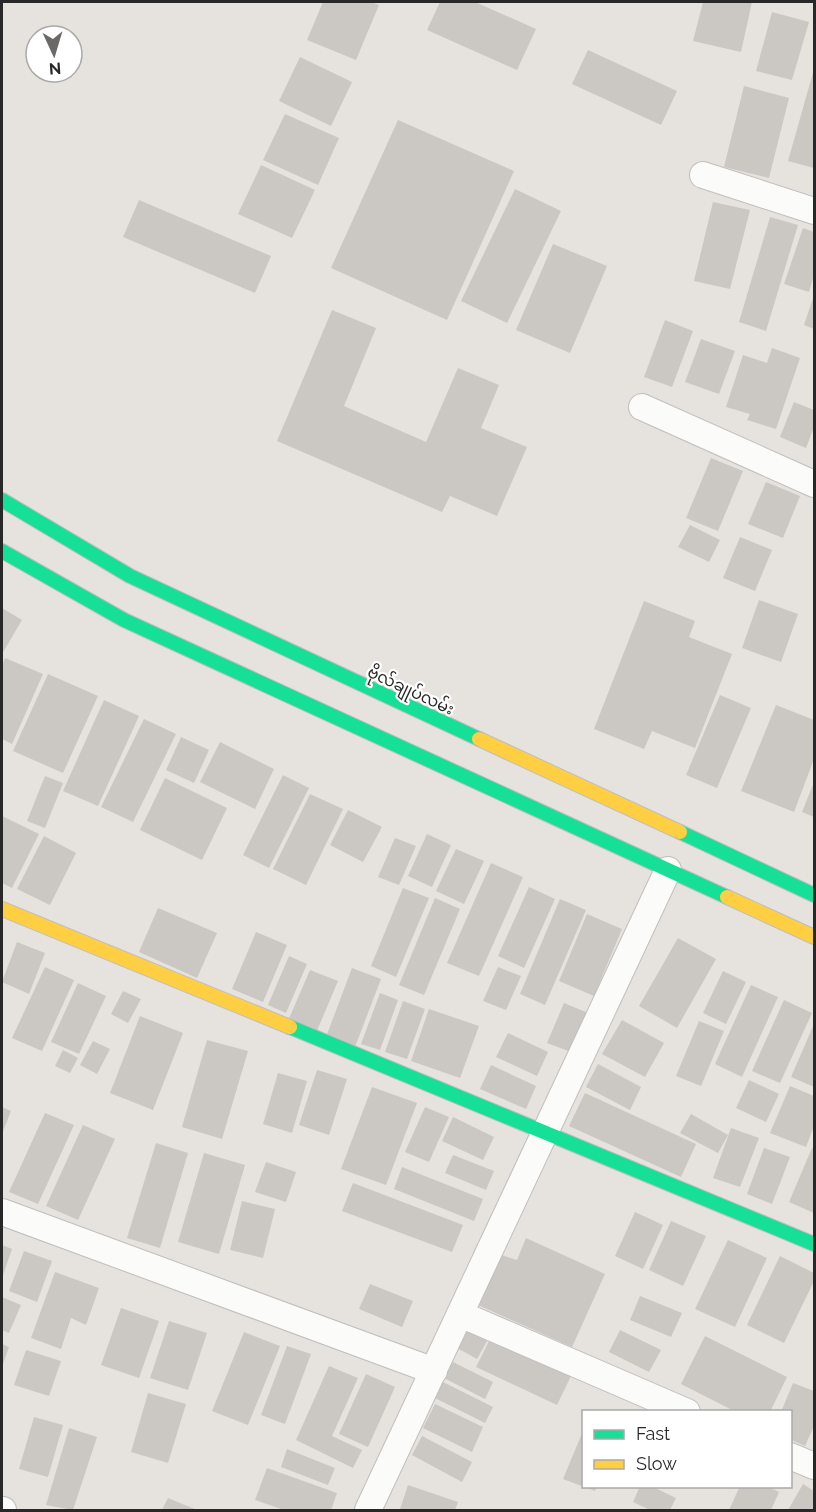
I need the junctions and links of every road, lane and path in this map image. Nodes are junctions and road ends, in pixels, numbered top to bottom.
1 (703, 176) dead end
2 (814, 211) edge
3 (642, 407) dead end
4 (814, 484) edge
5 (2, 500) edge
6 (2, 551) edge
7 (668, 870) junction
8 (814, 895) edge
9 (2, 909) edge
10 (814, 937) edge
11 (545, 1136) junction
12 (2, 1212) edge
13 (814, 1244) edge
14 (460, 1314) junction
15 (434, 1371) junction
16 (682, 1410) edge
17 (792, 1457) edge
18 (814, 1466) edge
19 (368, 1510) edge

1 - 2 street
3 - 4 street
5 - 8 main road, ဗိုလ်ချုပ်လမ်း
6 - 7 main road
7 - 10 main road
7 - 11 street
9 - 11 main road
11 - 13 main road
11 - 14 street
12 - 15 street
14 - 15 street
14 - 16 street
15 - 19 street
17 - 18 street

